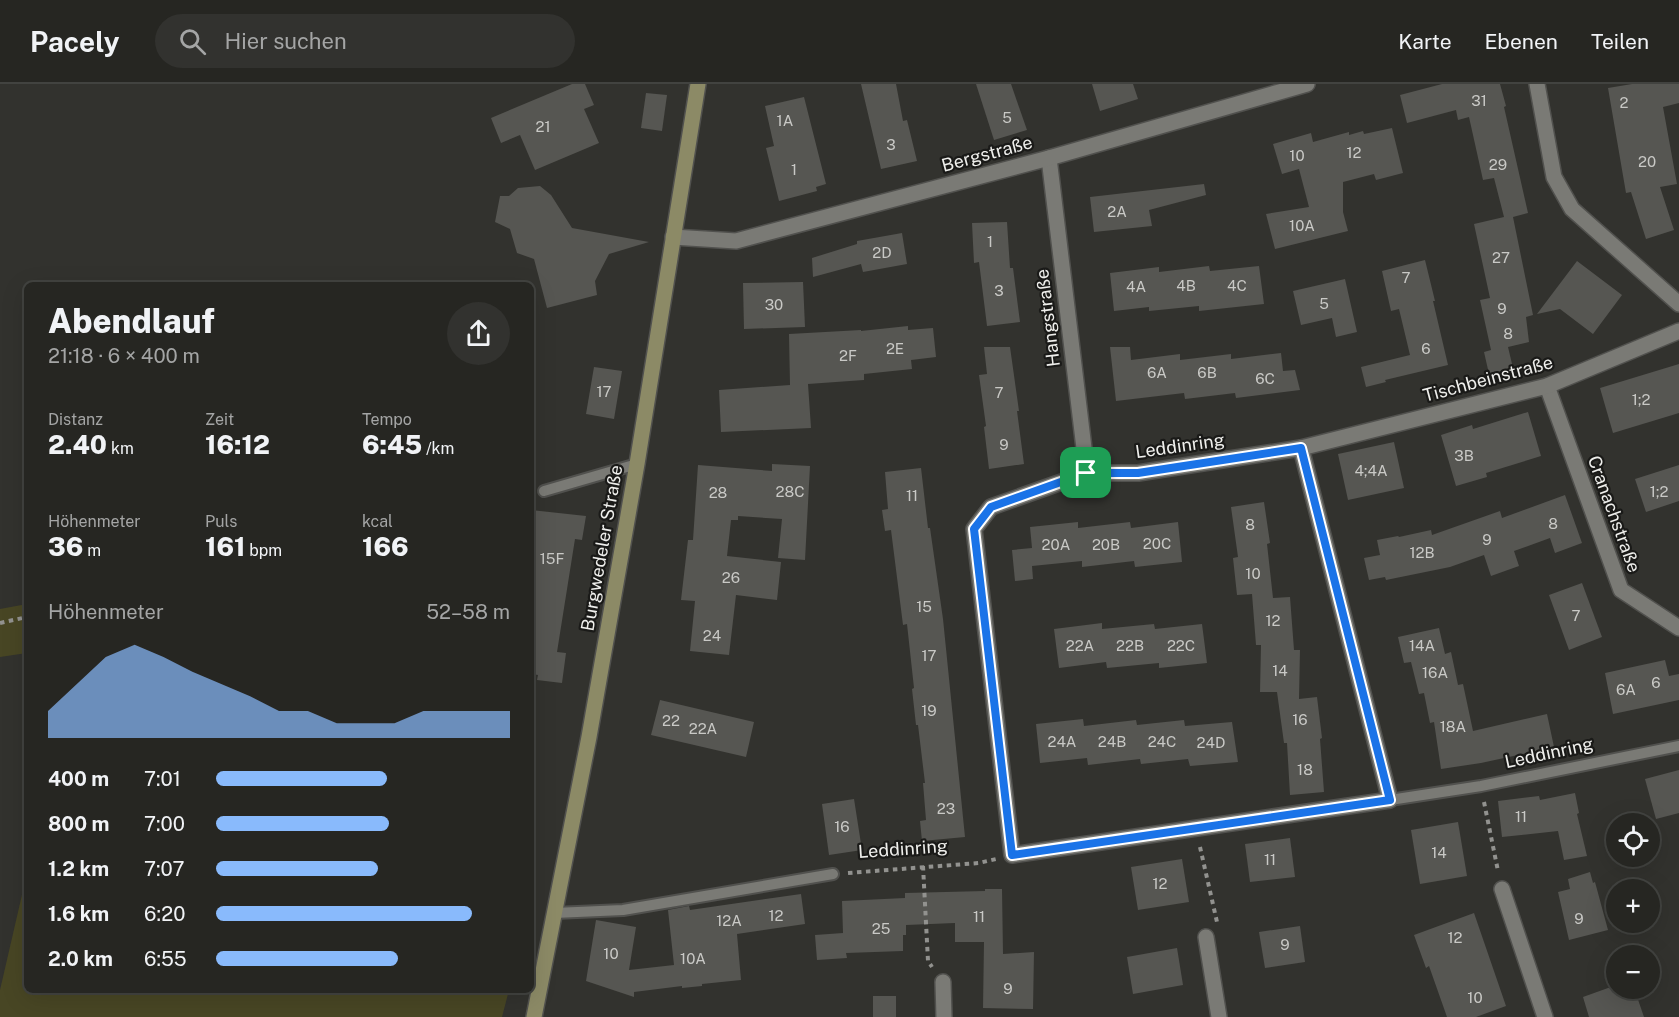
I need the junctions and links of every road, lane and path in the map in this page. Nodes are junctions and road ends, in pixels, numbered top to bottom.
1 (698, 84) edge
2 (1307, 84) edge
3 (1537, 84) edge
4 (1049, 158) junction
5 (673, 237) junction
6 (1679, 304) edge
7 (1679, 330) edge
8 (1547, 386) junction
9 (1301, 448) junction
10 (637, 464) junction
11 (1086, 473) junction
12 (544, 491) dead end
13 (24, 618) edge
14 (0, 623) edge
15 (1679, 628) edge
16 (1679, 746) edge
17 (1481, 786) junction
18 (1390, 800) junction
19 (1194, 829) junction
20 (1012, 855) junction
21 (923, 866) junction
22 (833, 874) joint
23 (1502, 889) joint
24 (554, 913) junction
25 (1206, 937) joint
26 (944, 982) joint
27 (534, 1017) edge
28 (944, 1017) edge
29 (1219, 1017) edge
30 (1545, 1017) edge

1 - 5 main road, Burgwedeler Straße
2 - 4 street, Bergstraße
3 - 6 street
4 - 5 street, Bergstraße
4 - 11 street, Hangstraße
5 - 10 main road, Burgwedeler Straße
7 - 8 street, Tischbeinstraße
8 - 9 street, Tischbeinstraße
8 - 15 street, Cranachstraße
9 - 11 street, Leddinring
9 - 18 street
10 - 12 lane
10 - 24 main road, Burgwedeler Straße
11 - 20 street, Leddinring
13 - 14 path
16 - 17 lane, Leddinring
17 - 18 lane, Leddinring
17 - 23 path
18 - 19 street, Leddinring
19 - 20 street, Leddinring
19 - 25 path
20 - 21 path, Leddinring
21 - 22 path, Leddinring
21 - 26 path
22 - 24 lane
23 - 30 street
24 - 27 main road, Burgwedeler Straße
25 - 29 street
26 - 28 street

